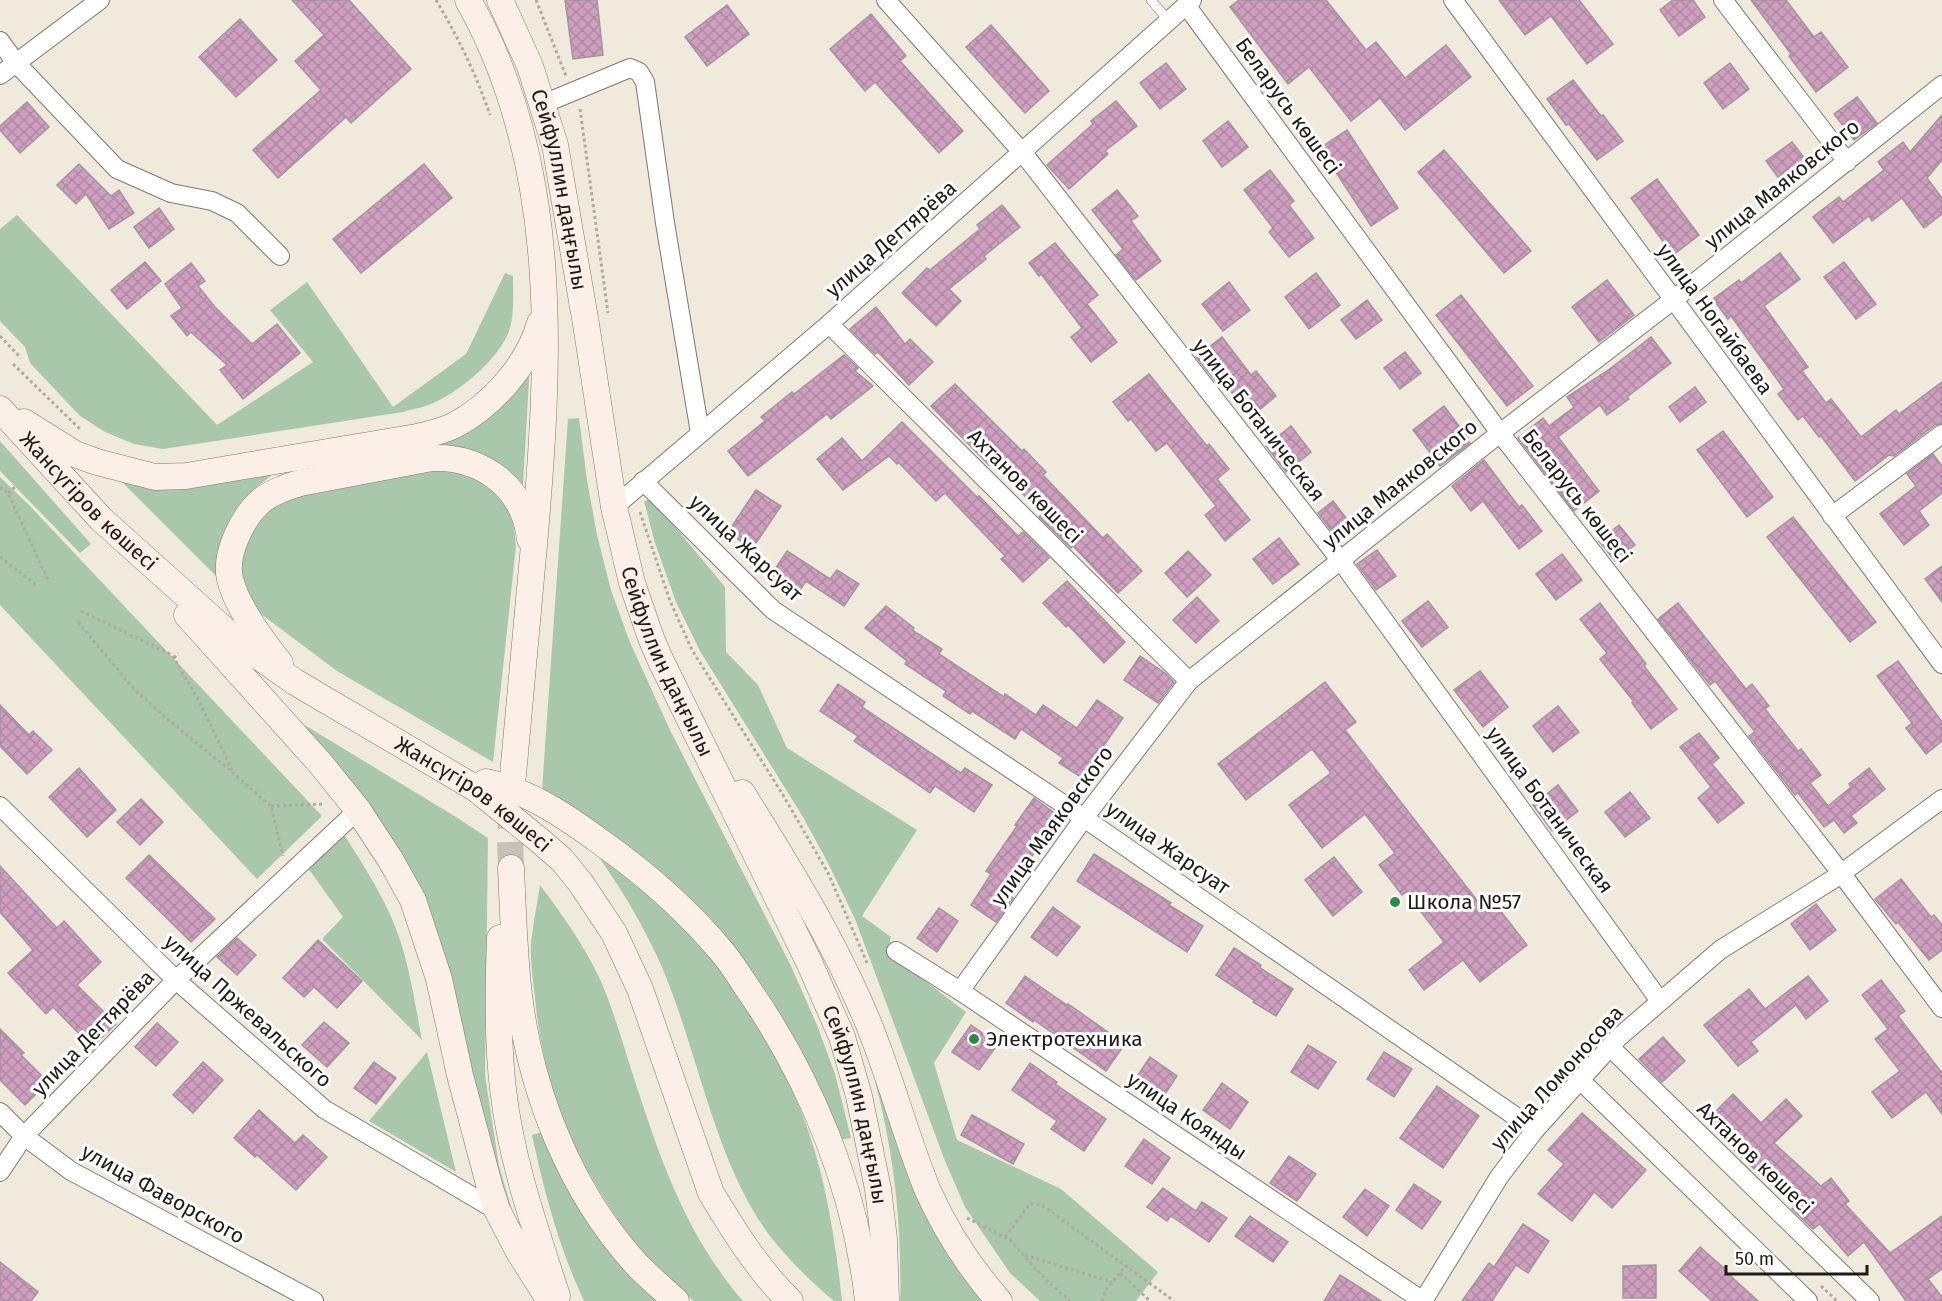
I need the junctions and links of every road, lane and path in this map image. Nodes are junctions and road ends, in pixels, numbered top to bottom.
1 (100, 0) edge
2 (436, 0) edge
3 (468, 0) edge
4 (500, 0) edge
5 (536, 0) edge
6 (886, 0) edge
7 (1151, 0) edge
8 (1454, 0) edge
9 (1723, 0) edge
10 (1189, 2) edge
11 (1169, 21) junction
12 (0, 41) edge
13 (16, 63) junction
14 (0, 75) edge
15 (1942, 85) edge
16 (577, 89) junction
17 (543, 104) junction
18 (490, 116) dead end
19 (1023, 153) junction
20 (1847, 162) junction
21 (280, 256) dead end
22 (1674, 300) junction
23 (545, 306) junction
24 (608, 313) dead end
25 (829, 324) junction
26 (0, 336) edge
27 (21, 358) dead end
28 (13, 364) dead end
29 (0, 408) edge
30 (84, 433) dead end
31 (700, 433) junction
32 (1500, 433) junction
33 (1942, 434) edge
34 (638, 485) junction
35 (0, 487) edge
36 (15, 487) dead end
37 (8, 493) junction
38 (614, 507) junction
39 (1832, 516) junction
40 (101, 519) junction
41 (0, 557) edge
42 (532, 561) junction
43 (1341, 561) junction
44 (48, 580) dead end
45 (36, 585) dead end
46 (81, 611) dead end
47 (78, 621) dead end
48 (178, 653) dead end
49 (174, 658) junction
50 (1942, 664) edge
51 (672, 681) junction
52 (1189, 681) junction
53 (295, 682) junction
54 (234, 774) junction
55 (454, 775) junction
56 (513, 776) tunnel mouth
57 (1942, 799) edge
58 (326, 804) dead end
59 (0, 806) edge
60 (271, 806) junction
61 (358, 810) junction
62 (1084, 818) junction
63 (1841, 873) junction
64 (288, 875) junction
65 (896, 951) dead end
66 (871, 972) dead end
67 (176, 980) junction
68 (960, 991) junction
69 (1660, 1001) junction
70 (1942, 1008) edge
71 (1610, 1047) junction
72 (1580, 1080) junction
73 (0, 1112) edge
74 (1535, 1130) junction
75 (24, 1136) junction
76 (0, 1172) edge
77 (497, 1210) junction
78 (968, 1225) dead end
79 (1005, 1237) junction
80 (1025, 1255) junction
81 (1126, 1266) junction
82 (1120, 1273) junction
83 (1112, 1282) junction
84 (314, 1301) edge
85 (550, 1301) edge
86 (559, 1301) edge
87 (676, 1301) edge
88 (790, 1301) edge
89 (868, 1301) edge
90 (886, 1301) edge
91 (999, 1301) edge
92 (1070, 1301) edge
93 (1101, 1301) edge
94 (1150, 1301) edge
95 (1173, 1301) edge
96 (1423, 1301) edge
97 (1808, 1301) edge
98 (1869, 1301) edge

1 - 13 street
2 - 18 path
3 - 23 main road, Сейфуллин даңғылы
4 - 17 main road, Сейфуллин даңғылы
5 - 16 path
6 - 19 street, улица Ботаническая
7 - 11 lane
8 - 22 street, улица Ногайбаева
9 - 20 street
10 - 11 street, улица Дегтярёва
10 - 32 street, Беларусь көшесі
11 - 19 street, улица Дегтярёва
12 - 13 street
13 - 14 street
13 - 21 street
15 - 20 street, улица Маяковского
16 - 17 street
16 - 24 path
16 - 31 street
17 - 38 main road, Сейфуллин даңғылы
19 - 25 street, улица Дегтярёва
19 - 43 street, улица Ботаническая
20 - 22 street, улица Маяковского
22 - 32 street, улица Маяковского
22 - 39 street, улица Ногайбаева
23 - 29 main road
23 - 42 main road, Сейфуллин даңғылы
25 - 31 street, улица Дегтярёва
25 - 52 street, Ахтанов көшесі
26 - 27 path
28 - 30 path
29 - 40 main road, Жансүгіров көшесі
31 - 34 street, улица Дегтярёва
32 - 43 street, улица Маяковского
32 - 63 street, Беларусь көшесі
33 - 39 street
34 - 38 street, улица Дегтярёва
34 - 62 street, улица Жарсуат
34 - 66 path
35 - 37 path
36 - 37 path
37 - 44 path
38 - 51 main road, Сейфуллин даңғылы
39 - 50 street, улица Ногайбаева
40 - 53 main road, Жансүгіров көшесі
40 - 61 main road
41 - 45 path
42 - 53 main road
42 - 56 main road, Сейфуллин даңғылы
43 - 52 street, улица Маяковского
43 - 69 street, улица Ботаническая
46 - 49 path
47 - 54 path
48 - 49 path
49 - 54 path
51 - 90 main road, Сейфуллин даңғылы
51 - 91 main road
52 - 62 street, улица Маяковского
53 - 55 main road, Жансүгіров көшесі
54 - 60 path
55 - 88 main road, Жансүгіров көшесі
55 - 89 main road
57 - 63 street, улица Ломоносова
58 - 60 path
59 - 67 street, улица Пржевальского
60 - 64 path
61 - 64 street, улица Дегтярёва
61 - 77 main road
62 - 68 street, улица Маяковского
62 - 74 street, улица Жарсуат
63 - 69 street, улица Ломоносова
63 - 70 street, Беларусь көшесі
64 - 67 street, улица Дегтярёва
65 - 68 street, улица Коянды
67 - 75 street, улица Дегтярёва
67 - 77 street, улица Пржевальского
68 - 96 street, улица Коянды
69 - 71 street, улица Ломоносова
71 - 72 street, улица Ломоносова
71 - 98 street, Ахтанов көшесі
72 - 74 street, улица Ломоносова
72 - 97 street
73 - 75 street, улица Фаворского
74 - 96 street, улица Ломоносова
75 - 76 street, улица Дегтярёва
75 - 84 street, улица Фаворского
77 - 85 main road
78 - 79 path
79 - 80 path
79 - 81 path
80 - 83 path
80 - 92 path
81 - 82 path
81 - 95 path
82 - 83 path
82 - 94 path
83 - 93 path
86 - 87 main road

